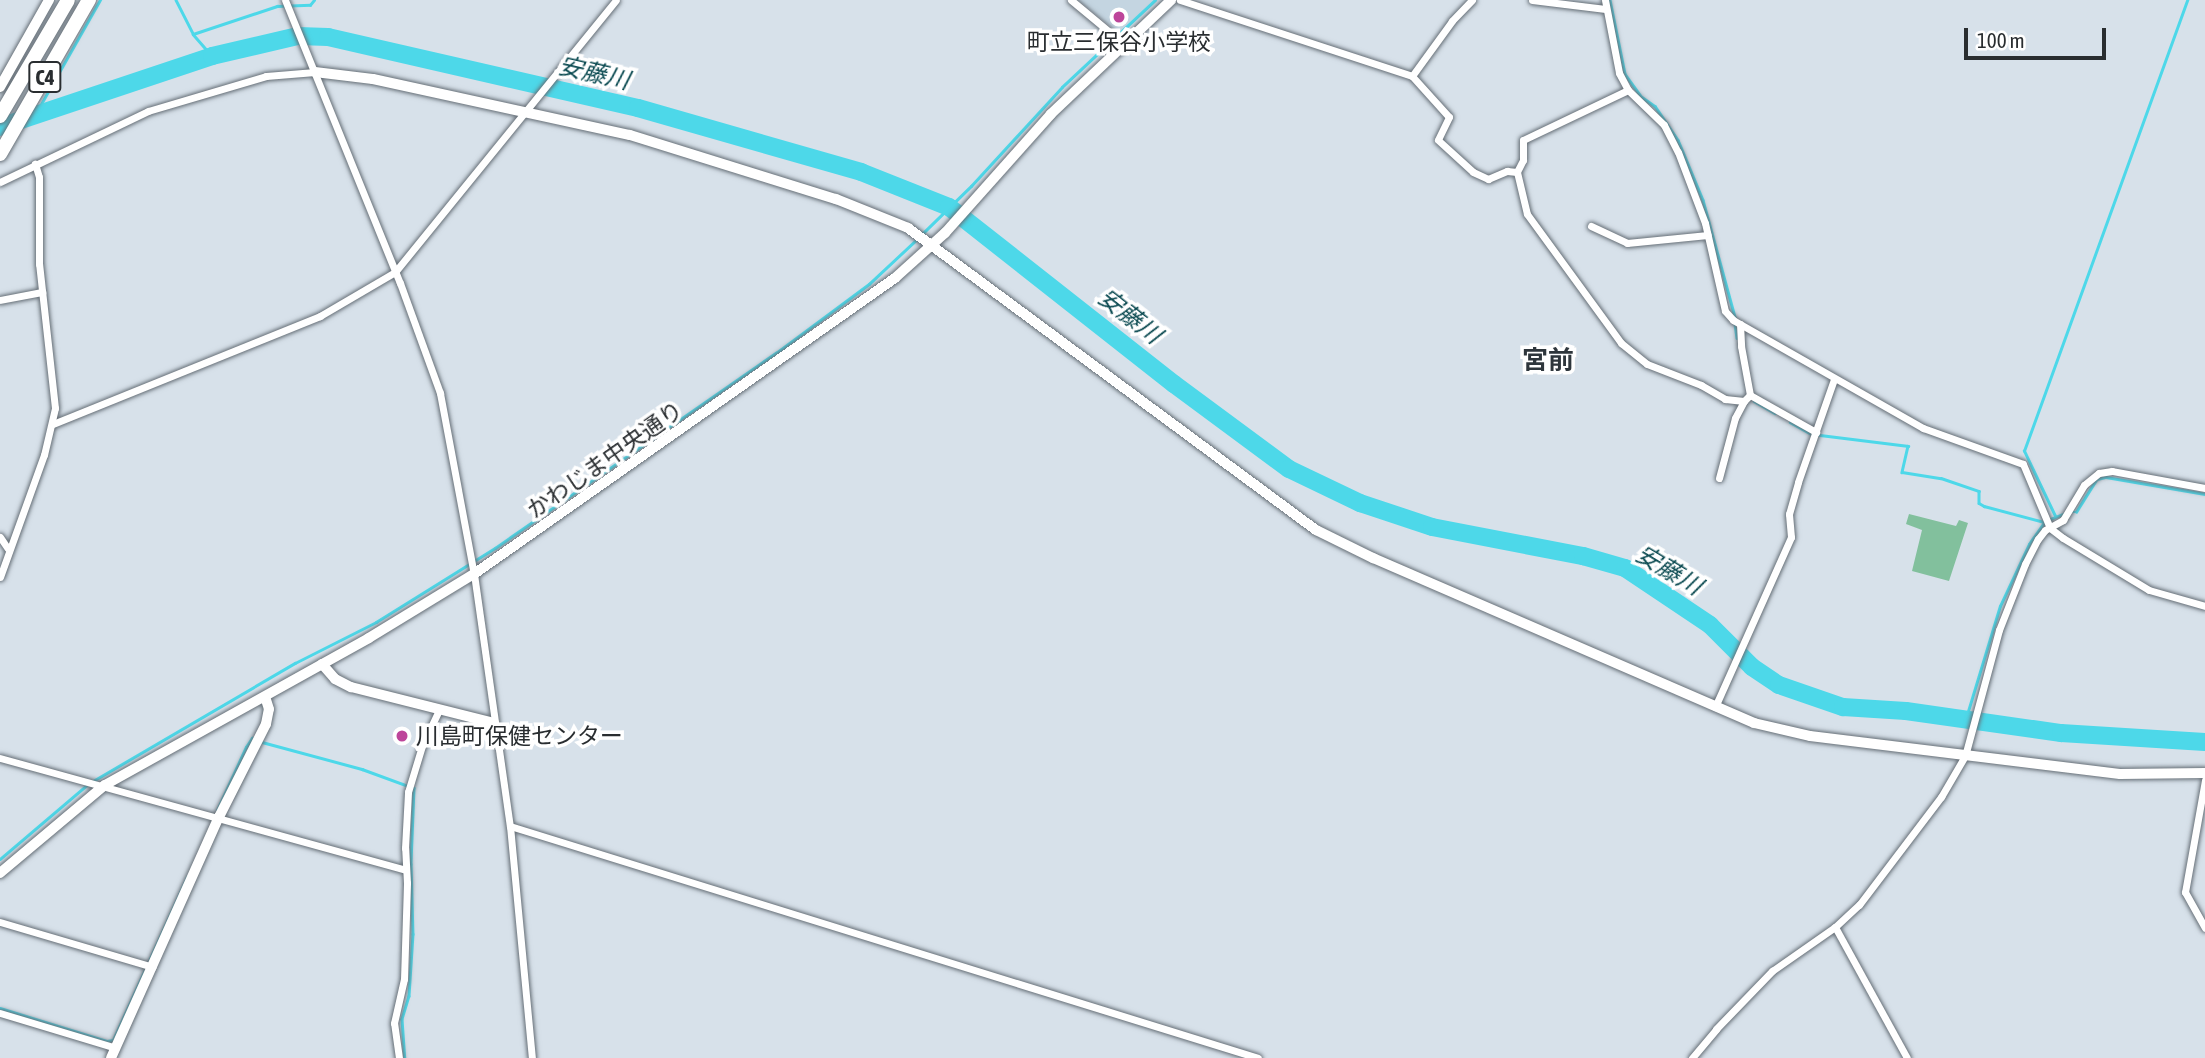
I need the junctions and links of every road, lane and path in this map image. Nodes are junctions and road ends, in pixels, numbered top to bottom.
1 (49, 0) edge
2 (68, 0) edge
3 (89, 0) edge
4 (285, 0) edge
5 (616, 0) edge
6 (1071, 0) edge
7 (1171, 0) edge
8 (1180, 0) edge
9 (1472, 0) edge
10 (1532, 0) edge
11 (1605, 4) edge
12 (1124, 44) junction
13 (315, 72) junction
14 (1412, 76) junction
15 (0, 87) edge
16 (1628, 90) junction
17 (525, 111) junction
18 (0, 116) edge
19 (0, 154) edge
20 (35, 164) junction
21 (1517, 172) junction
22 (0, 182) edge
23 (1591, 226) dead end
24 (1708, 235) junction
25 (934, 244) junction
26 (395, 272) junction
27 (42, 292) junction
28 (0, 300) edge
29 (1740, 324) junction
30 (1834, 379) junction
31 (1747, 398) junction
32 (53, 424) junction
33 (1816, 432) junction
34 (1719, 478) dead end
35 (2205, 488) edge
36 (2050, 528) junction
37 (0, 537) edge
38 (8, 549) junction
39 (474, 574) junction
40 (0, 578) edge
41 (2205, 606) edge
42 (322, 664) junction
43 (265, 697) junction
44 (1715, 707) junction
45 (440, 708) junction
46 (494, 723) junction
47 (1965, 755) junction
48 (0, 758) edge
49 (2205, 773) edge
50 (2205, 780) edge
51 (105, 785) junction
52 (219, 817) junction
53 (510, 826) junction
54 (404, 869) junction
55 (0, 873) edge
56 (0, 922) edge
57 (1835, 927) junction
58 (2205, 928) edge
59 (153, 967) junction
60 (0, 1013) edge
61 (116, 1048) junction
62 (111, 1058) edge
63 (399, 1058) edge
64 (532, 1058) edge
65 (1258, 1058) edge
66 (1692, 1058) edge
67 (1906, 1058) edge

1 - 15 street
2 - 18 highway, C4
3 - 19 highway, C4
4 - 13 street
5 - 17 street
6 - 12 street
7 - 12 street, かわじま中央通り
8 - 14 street
9 - 14 street
10 - 11 street
11 - 16 street
12 - 25 street, かわじま中央通り
13 - 17 street
13 - 20 street
13 - 26 street
14 - 21 street
16 - 21 street
16 - 24 street
17 - 25 street
17 - 26 street
20 - 22 street
20 - 27 street
21 - 31 street
23 - 24 street
24 - 29 street
25 - 39 street, かわじま中央通り
25 - 44 street
26 - 32 street
26 - 39 street
27 - 28 street
27 - 32 street
29 - 30 street
29 - 31 street
30 - 33 street
30 - 36 street
31 - 33 street
31 - 34 street
32 - 38 street
33 - 44 street
35 - 36 street
36 - 41 street
36 - 47 street
37 - 38 street
38 - 40 street
39 - 42 street, かわじま中央通り
39 - 46 street
42 - 43 street, かわじま中央通り
42 - 45 street
43 - 51 street, かわじま中央通り
43 - 52 street
44 - 47 street
45 - 46 street
45 - 54 street
46 - 53 street
47 - 49 street
47 - 57 street
48 - 51 street
50 - 58 street
51 - 52 street
51 - 55 street, かわじま中央通り
52 - 54 street
52 - 59 street
53 - 64 street
53 - 65 street
54 - 63 street
56 - 59 street
57 - 66 street
57 - 67 street
59 - 61 street
60 - 61 street
61 - 62 street

